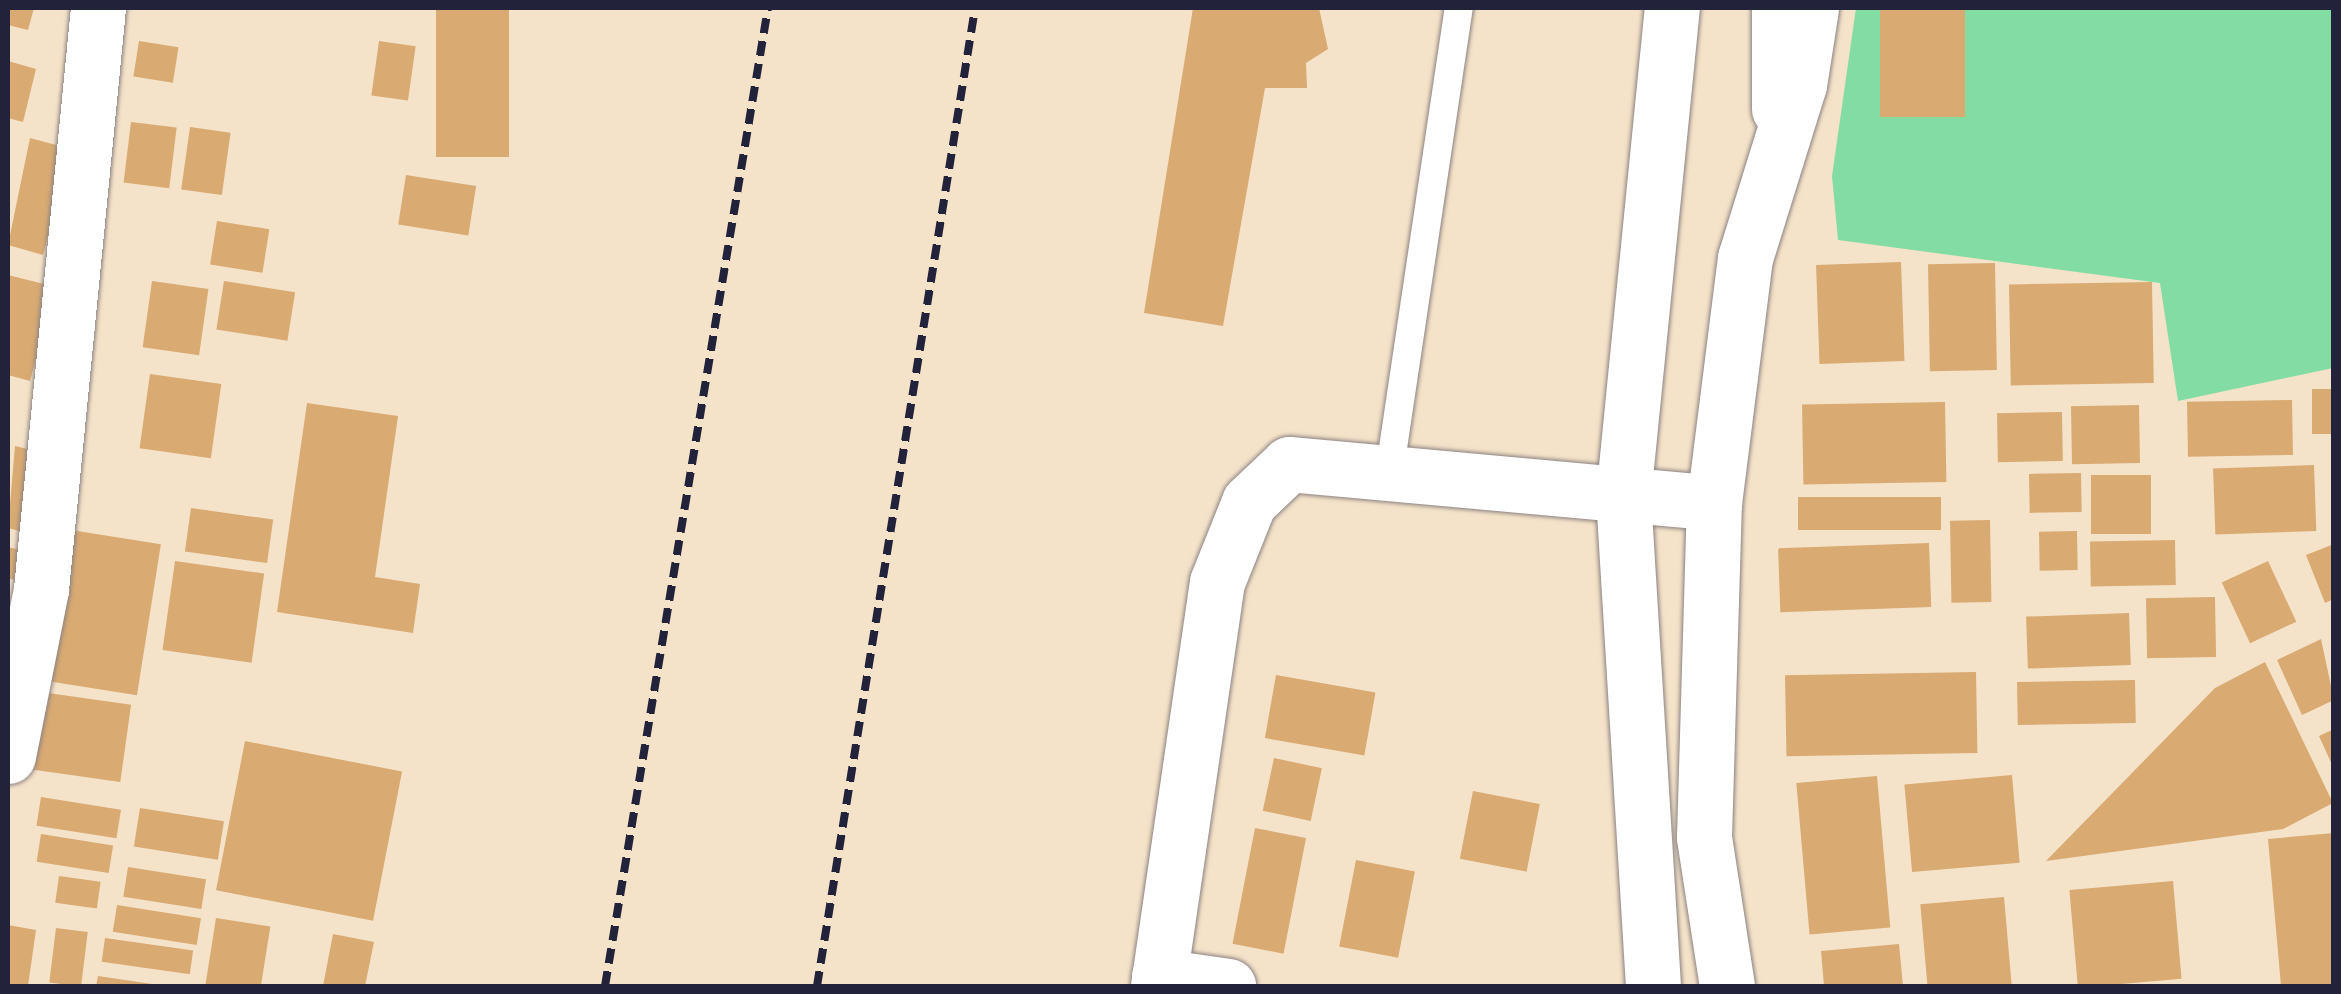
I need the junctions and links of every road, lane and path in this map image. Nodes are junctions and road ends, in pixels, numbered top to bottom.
1 (98, 8) edge
2 (1459, 8) edge
3 (1672, 8) edge
4 (1695, 8) edge
5 (1779, 8) edge
6 (1811, 8) edge
7 (1656, 109) junction
8 (1779, 150) junction
9 (1390, 468) junction
10 (1623, 498) junction
11 (1714, 503) junction
12 (8, 756) edge
13 (1158, 981) edge
14 (1228, 986) edge
15 (1653, 986) edge
16 (1726, 986) edge

1 - 12 main road
2 - 9 lane
3 - 7 main road
4 - 7 main road
5 - 8 main road
6 - 8 main road
7 - 10 main road
8 - 11 main road
9 - 10 main road
9 - 13 main road
10 - 11 main road
10 - 15 main road
11 - 16 main road
13 - 14 main road

